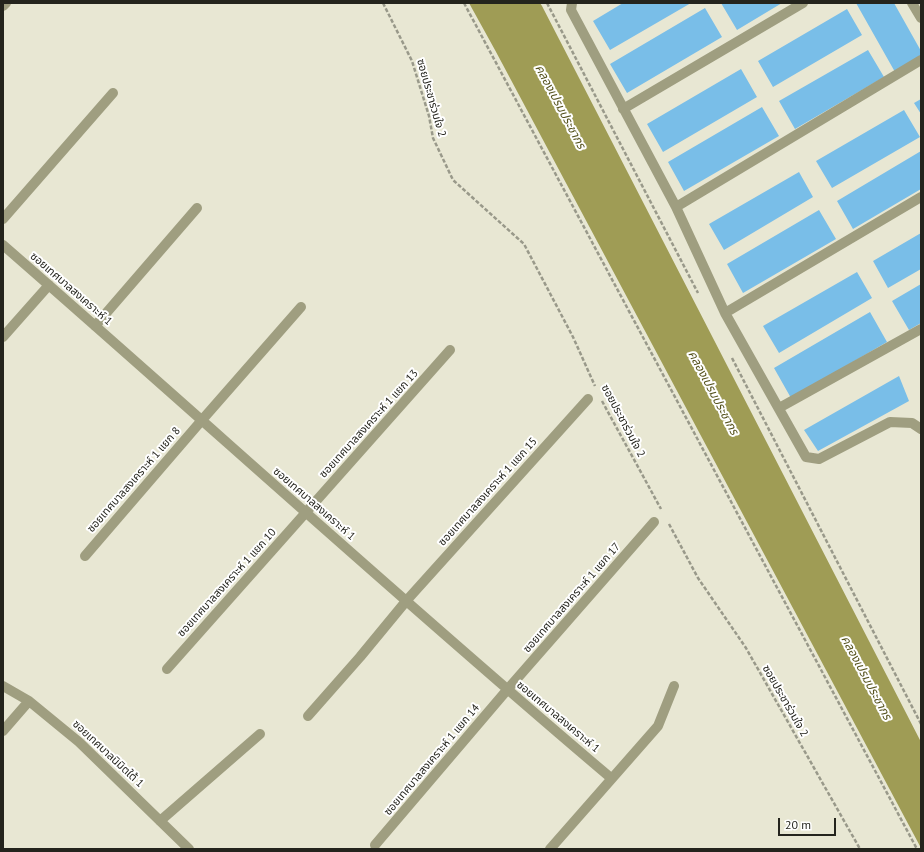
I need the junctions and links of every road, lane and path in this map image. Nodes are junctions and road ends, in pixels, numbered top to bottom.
1 (6, 3) edge
2 (383, 3) edge
3 (464, 3) edge
4 (547, 3) edge
5 (572, 3) edge
6 (803, 3) edge
7 (912, 3) edge
8 (3, 6) edge
9 (921, 18) edge
10 (921, 60) edge
11 (113, 93) dead end
12 (623, 108) junction
13 (921, 197) edge
14 (676, 207) junction
15 (197, 208) dead end
16 (3, 219) edge
17 (3, 245) edge
18 (49, 285) junction
19 (701, 299) dead end
20 (301, 307) dead end
21 (725, 313) junction
22 (95, 326) junction
23 (921, 329) edge
24 (3, 337) edge
25 (450, 350) dead end
26 (730, 355) dead end
27 (596, 389) dead end
28 (600, 396) dead end
29 (588, 399) dead end
30 (779, 408) junction
31 (202, 420) junction
32 (921, 429) edge
33 (306, 514) junction
34 (664, 515) dead end
35 (654, 522) dead end
36 (668, 522) dead end
37 (85, 556) dead end
38 (407, 600) junction
39 (167, 669) dead end
40 (3, 686) edge
41 (674, 686) dead end
42 (507, 690) junction
43 (29, 701) junction
44 (308, 716) dead end
45 (921, 724) edge
46 (3, 731) edge
47 (260, 734) dead end
48 (612, 778) junction
49 (160, 821) junction
50 (375, 845) dead end
51 (189, 849) edge
52 (550, 849) edge
53 (860, 849) edge
54 (917, 849) edge

1 - 8 street
2 - 27 path, ซอยประชาร่วมใจ 2
3 - 54 path
4 - 19 path
5 - 12 street
6 - 12 street
7 - 9 street
10 - 14 street
11 - 16 street
12 - 14 street
13 - 21 street
14 - 21 street
15 - 22 street
17 - 18 street, ซอยเทศบาลสงเคราะห์ 1
18 - 22 street, ซอยเทศบาลสงเคราะห์ 1
18 - 24 street
20 - 31 street, ซอยเทศบาลสงเคราะห์ 1 แยก 8
21 - 30 street
22 - 31 street, ซอยเทศบาลสงเคราะห์ 1
23 - 30 street
25 - 33 street, ซอยเทศบาลสงเคราะห์ 1 แยก 13
26 - 45 path
28 - 34 path, ซอยประชาร่วมใจ 2
29 - 38 street, ซอยเทศบาลสงเคราะห์ 1 แยก 15
30 - 32 street
31 - 33 street, ซอยเทศบาลสงเคราะห์ 1
31 - 37 street, ซอยเทศบาลสงเคราะห์ 1 แยก 8
33 - 38 street, ซอยเทศบาลสงเคราะห์ 1
33 - 39 street, ซอยเทศบาลสงเคราะห์ 1 แยก 10
35 - 42 street, ซอยเทศบาลสงเคราะห์ 1 แยก 17
36 - 53 path, ซอยประชาร่วมใจ 2
38 - 42 street, ซอยเทศบาลสงเคราะห์ 1
38 - 44 street, ซอยเทศบาลสงเคราะห์ 1 แยก 15
40 - 43 street, ซอยเทศบาลนิมิตใต้ 1
41 - 48 street
42 - 48 street, ซอยเทศบาลสงเคราะห์ 1
42 - 50 street, ซอยเทศบาลสงเคราะห์ 1 แยก 14
43 - 46 street
43 - 49 street, ซอยเทศบาลนิมิตใต้ 1
47 - 49 street
48 - 52 street
49 - 51 street, ซอยเทศบาลนิมิตใต้ 1

